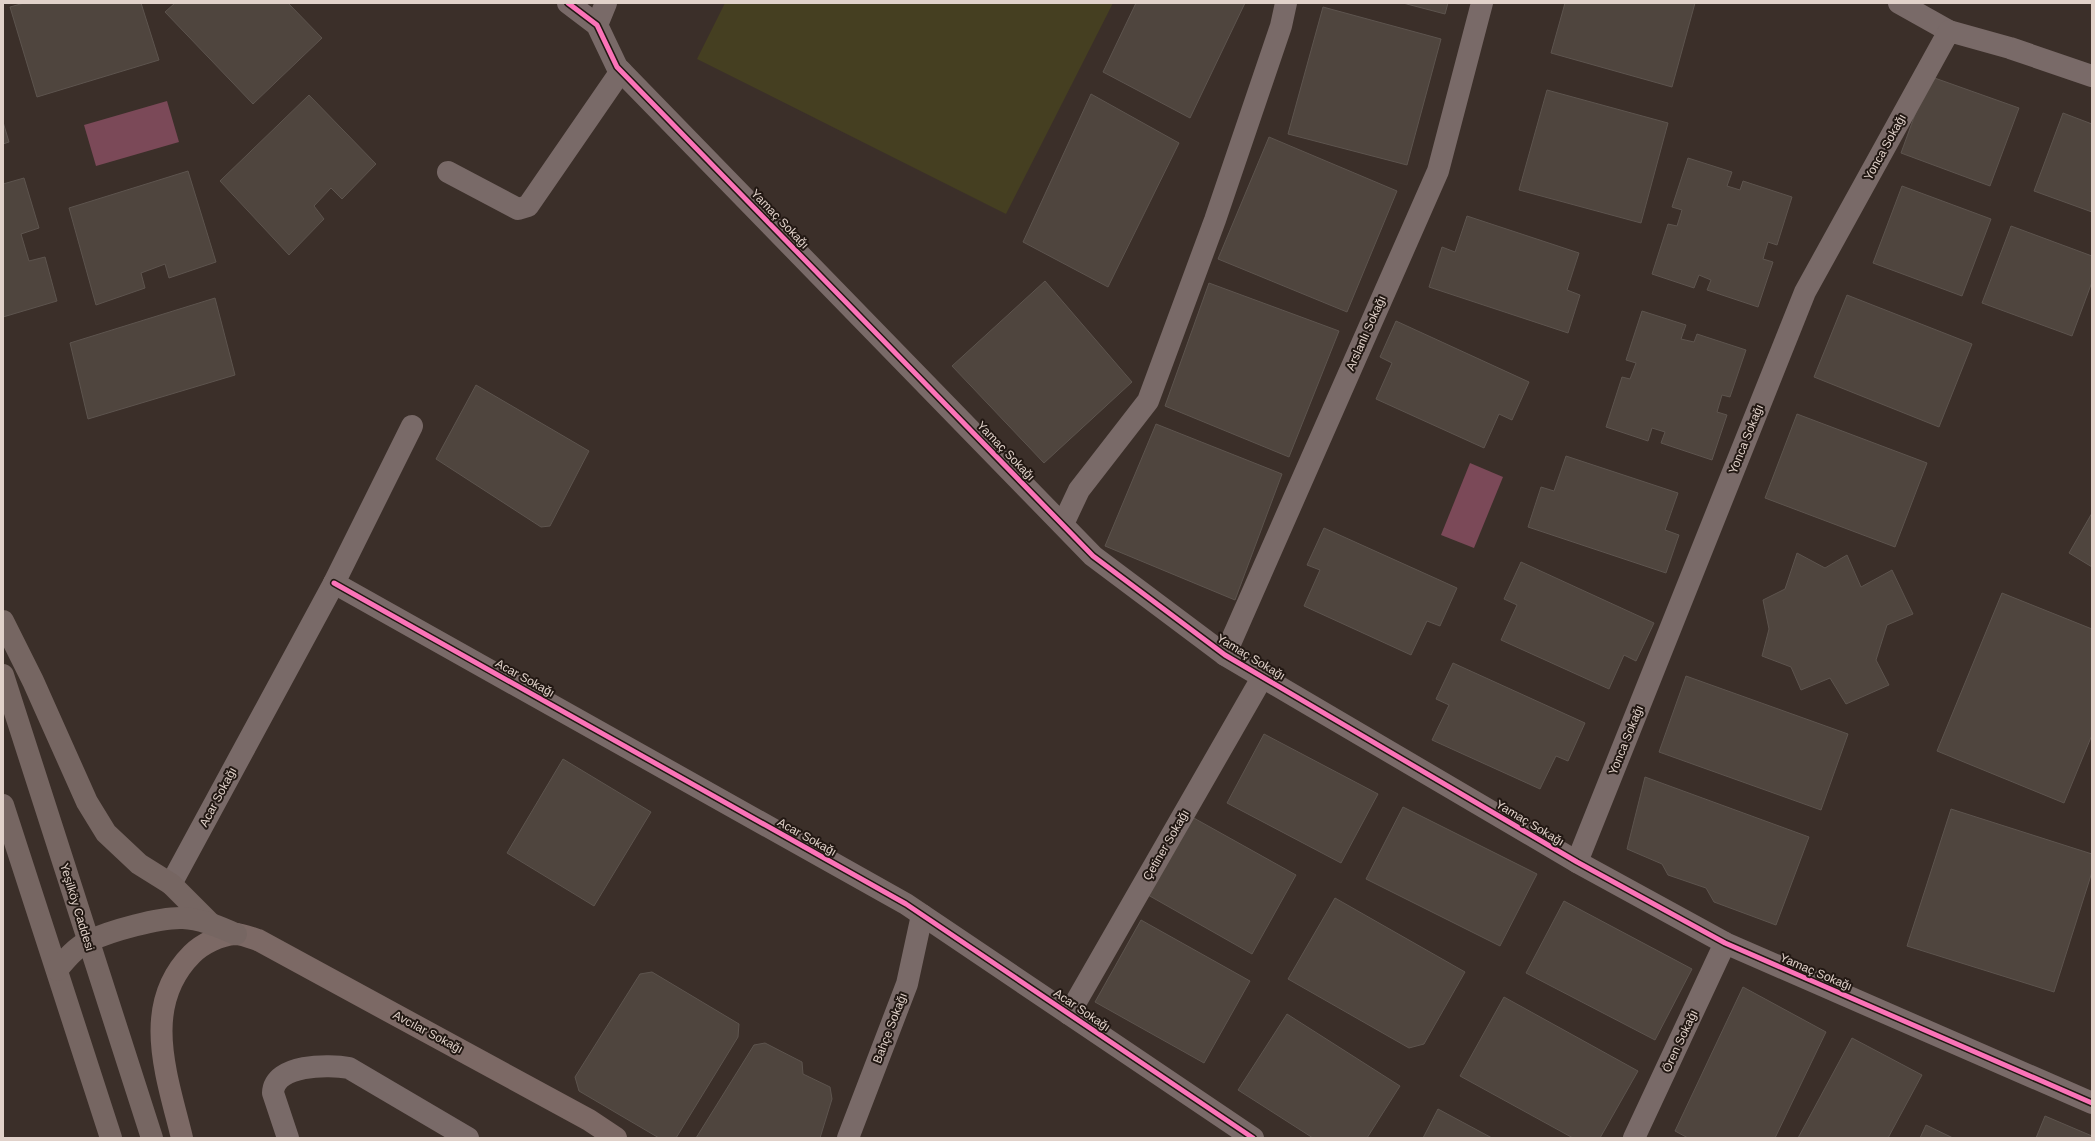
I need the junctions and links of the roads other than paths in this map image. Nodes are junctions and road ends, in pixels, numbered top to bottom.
1 (568, 3) edge
2 (606, 3) edge
3 (1286, 3) edge
4 (1482, 3) edge
5 (1899, 3) edge
6 (597, 25) junction
7 (1949, 31) junction
8 (621, 71) junction
9 (2092, 76) edge
10 (448, 172) dead end
11 (412, 426) dead end
12 (1063, 524) junction
13 (334, 583) junction
14 (3, 621) edge
15 (1225, 655) junction
16 (3, 675) edge
17 (1263, 676) junction
18 (3, 805) edge
19 (1577, 862) junction
20 (171, 884) junction
21 (922, 915) junction
22 (210, 923) junction
23 (236, 934) junction
24 (88, 941) junction
25 (1725, 943) junction
26 (57, 970) junction
27 (1069, 1014) junction
28 (2092, 1104) edge
29 (609, 1135) edge
30 (111, 1138) edge
31 (152, 1138) edge
32 (182, 1138) edge
33 (288, 1138) edge
34 (468, 1138) edge
35 (848, 1138) edge
36 (1253, 1138) edge
37 (1634, 1138) edge

1 - 6 street, Yamaç Sokağı
2 - 6 street
3 - 12 street
4 - 15 street, Arslanlı Sokağı
5 - 7 street
6 - 8 street, Yamaç Sokağı
7 - 9 street
7 - 19 street, Yonca Sokağı
8 - 10 street
8 - 12 street, Yamaç Sokağı
11 - 13 street, Acar Sokağı
12 - 15 street, Yamaç Sokağı
13 - 20 street, Acar Sokağı
13 - 21 street, Acar Sokağı
14 - 20 highway
15 - 17 street, Yamaç Sokağı
16 - 24 highway, Yeşilköy Caddesi
17 - 19 street, Yamaç Sokağı
17 - 27 street, Çetiner Sokağı
18 - 26 highway
19 - 25 street, Yamaç Sokağı
20 - 22 highway
21 - 27 street, Acar Sokağı
21 - 35 street, Bahçe Sokağı
22 - 23 highway
22 - 24 highway
23 - 29 main road, Avcılar Sokağı
23 - 32 main road
24 - 26 highway
24 - 31 highway, Yeşilköy Caddesi
25 - 28 street, Yamaç Sokağı
25 - 37 street, Ören Sokağı
26 - 30 highway
27 - 36 street, Acar Sokağı
33 - 34 street

